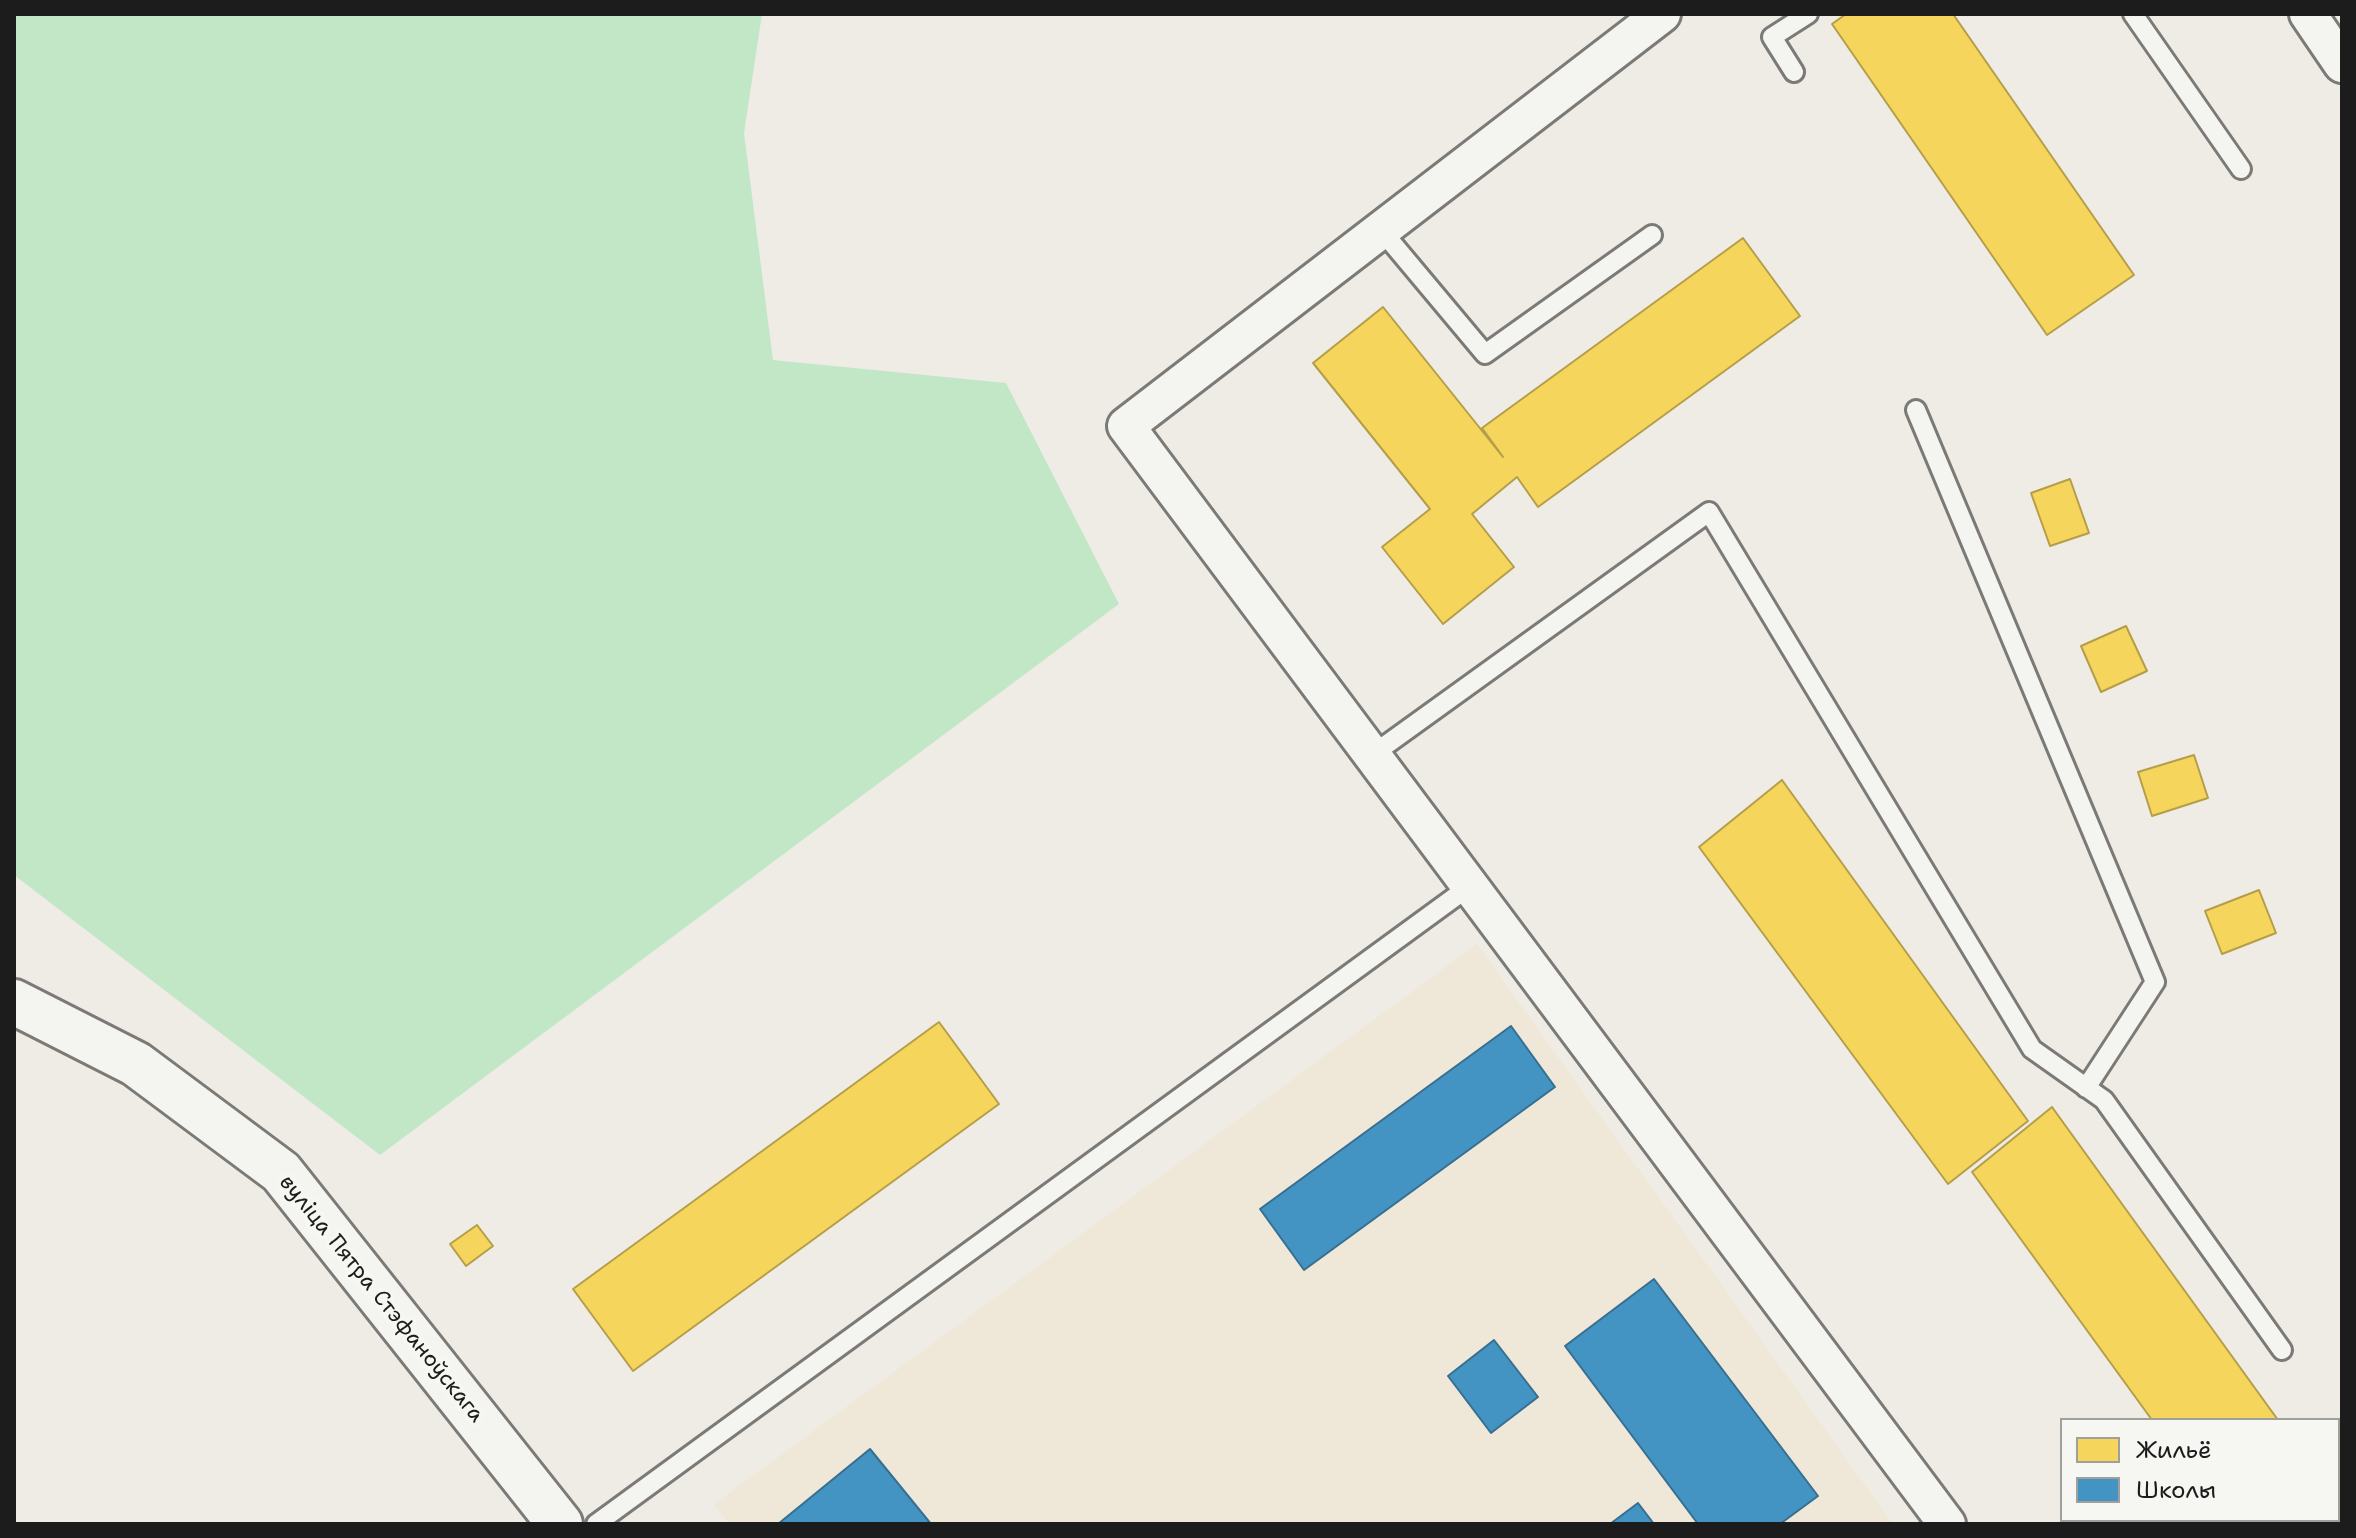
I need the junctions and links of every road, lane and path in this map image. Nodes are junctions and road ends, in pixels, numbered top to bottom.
1 (1662, 14) edge
2 (1808, 14) edge
3 (2133, 14) edge
4 (2308, 14) edge
5 (2342, 64) edge
6 (1794, 72) dead end
7 (2241, 169) dead end
8 (1382, 231) junction
9 (1652, 235) dead end
10 (1916, 410) dead end
11 (1372, 755) junction
12 (1470, 886) junction
13 (14, 1002) edge
14 (2086, 1088) junction
15 (2282, 1350) dead end
16 (560, 1524) edge
17 (596, 1524) edge
18 (1947, 1524) edge

1 - 8 street
2 - 6 lane
3 - 7 lane
4 - 5 street
8 - 9 lane
8 - 11 street
10 - 14 lane
11 - 12 street
11 - 14 lane
12 - 17 lane
12 - 18 street
13 - 16 street, вуліца Пятра Стэфаноўскага
14 - 15 lane

